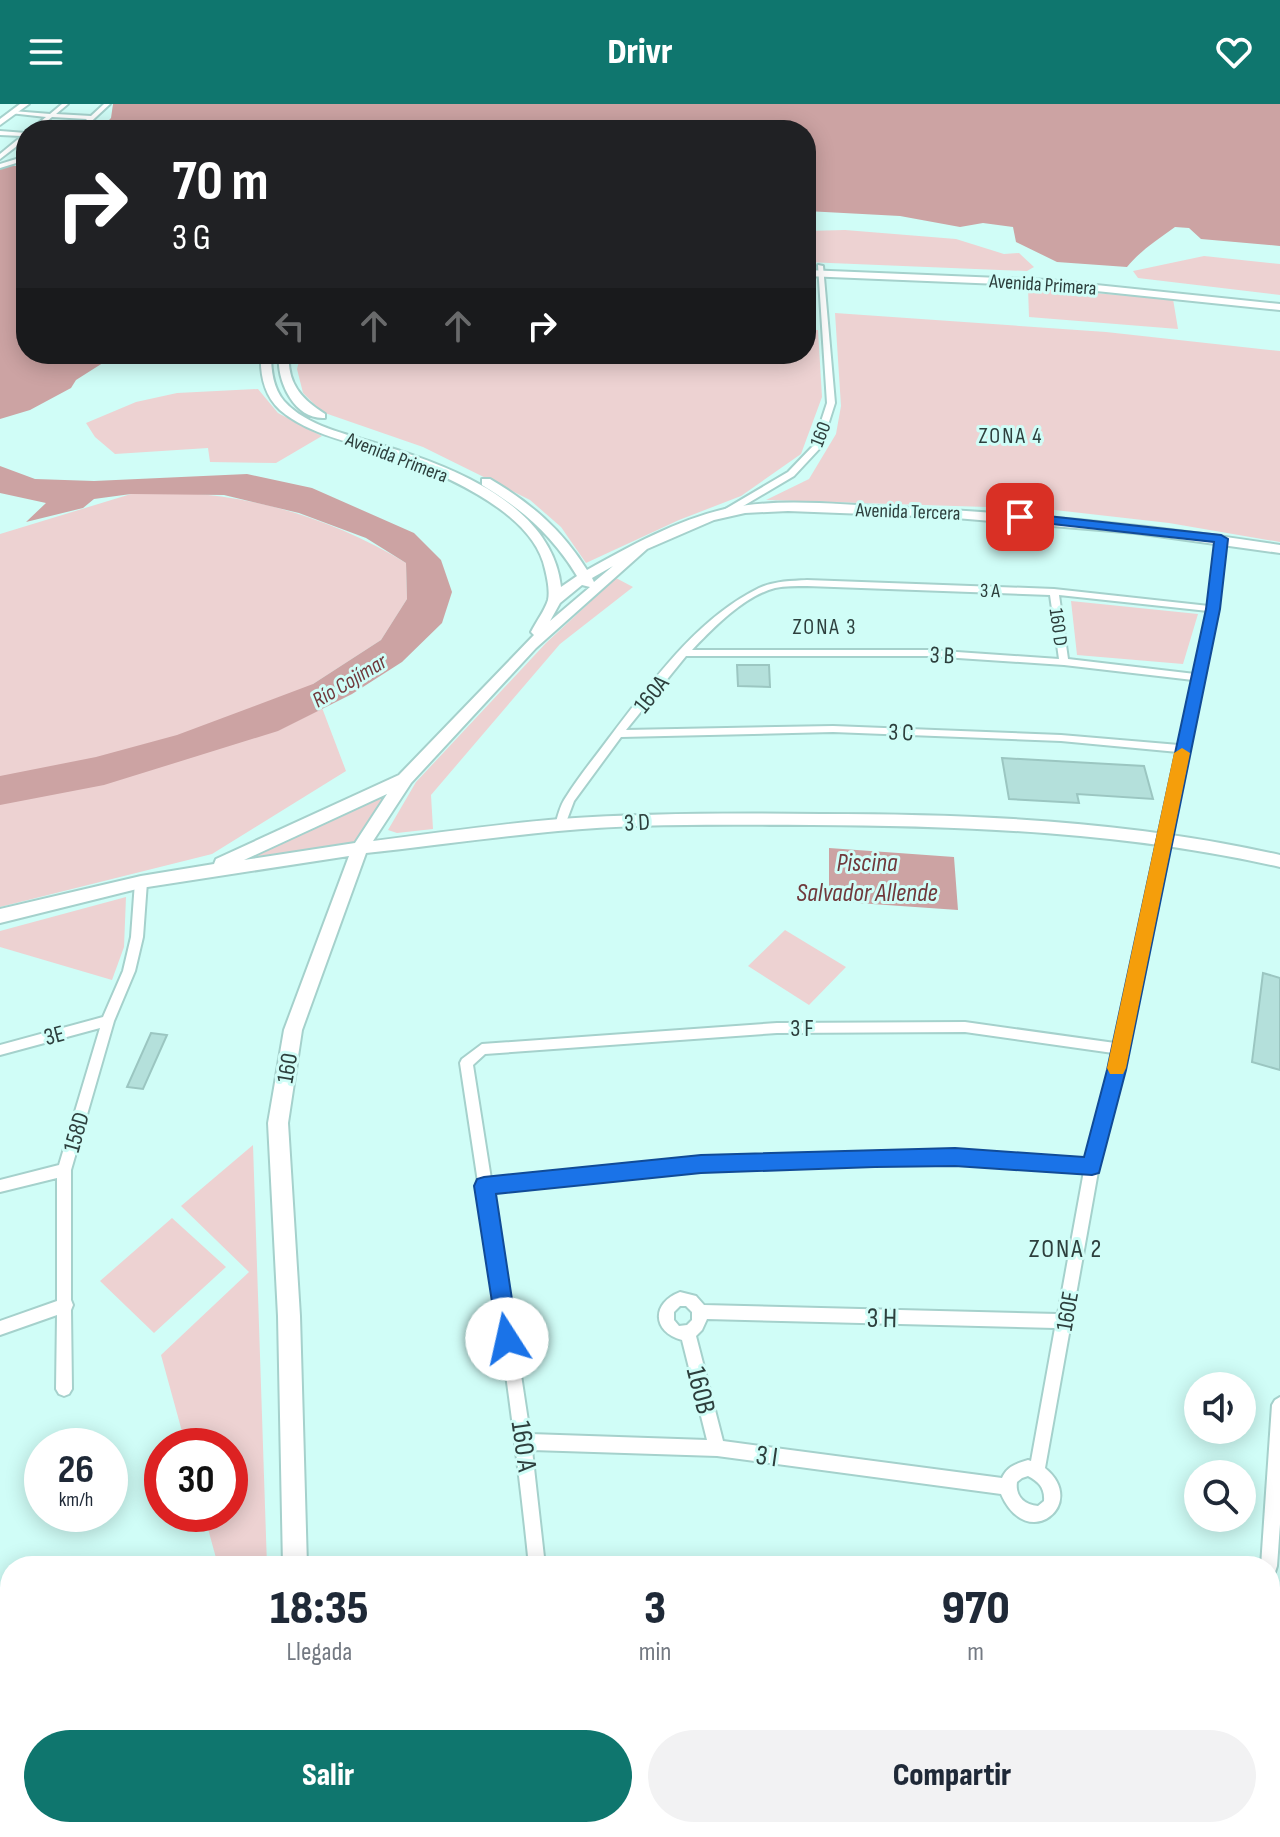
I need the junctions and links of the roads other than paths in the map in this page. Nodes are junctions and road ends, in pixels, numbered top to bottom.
1 (25, 104) edge
2 (65, 104) edge
3 (107, 104) edge
4 (0, 113) edge
5 (13, 113) junction
6 (51, 116) junction
7 (92, 118) joint
8 (46, 120) edge
9 (0, 123) edge
10 (816, 268) edge
11 (821, 269) junction
12 (816, 270) edge
13 (1280, 299) edge
14 (1280, 307) edge
15 (265, 364) edge
16 (284, 364) edge
17 (725, 513) junction
18 (1221, 539) junction
19 (641, 549) junction
20 (1280, 549) edge
21 (583, 575) junction
22 (768, 587) joint
23 (1054, 592) junction
24 (586, 594) junction
25 (555, 600) junction
26 (1213, 609) junction
27 (531, 645) junction
28 (684, 653) junction
29 (1064, 662) junction
30 (1198, 677) junction
31 (619, 734) junction
32 (1183, 749) junction
33 (405, 779) junction
34 (560, 825) junction
35 (1162, 839) junction
36 (360, 848) junction
37 (1280, 861) edge
38 (202, 872) junction
39 (141, 882) junction
40 (0, 916) edge
41 (108, 1021) junction
42 (482, 1049) joint
43 (1121, 1049) junction
44 (0, 1050) edge
45 (1092, 1166) junction
46 (64, 1170) junction
47 (0, 1186) edge
48 (484, 1186) junction
49 (66, 1305) junction
50 (700, 1312) junction
51 (1065, 1321) junction
52 (0, 1328) edge
53 (687, 1332) junction
54 (64, 1389) dead end
55 (1280, 1405) edge
56 (526, 1442) junction
57 (717, 1448) junction
58 (1037, 1471) junction
59 (1007, 1487) junction
60 (295, 1556) edge
61 (536, 1556) edge
62 (1270, 1556) edge

1 - 5 street
2 - 6 street
3 - 7 street
4 - 5 street
5 - 6 street
5 - 9 street
6 - 7 street
6 - 8 street
10 - 11 street, Avenida Primera
11 - 12 street, Avenida Primera
11 - 13 street, Avenida Primera
11 - 14 street, Avenida Primera
11 - 17 street, 160
15 - 25 street, Avenida Primera
16 - 21 street, Avenida Primera
17 - 18 street, Avenida Tercera
17 - 19 street, 160
18 - 20 street, Avenida Tercera
18 - 26 street, 160E
19 - 21 street, 160
19 - 24 street, 160
21 - 24 street, Avenida Primera
21 - 25 street, 160
22 - 23 street, 3 A
22 - 28 street, 160A
23 - 26 street, 3 A
23 - 29 street, 160 D
24 - 25 street
24 - 27 street, 160
25 - 27 street, 160
26 - 30 street, 160E
27 - 33 street, 160
28 - 29 street, 3 B
28 - 31 street, 160A
29 - 30 street, 3 B
30 - 32 street, 160E
31 - 32 street, 3 C
31 - 34 street, 160A
32 - 35 street, 160E
33 - 36 street, 160
33 - 38 street
34 - 35 street, 3 D
34 - 36 street, 3 D
35 - 37 street, 3 D
35 - 43 street, 160E
36 - 38 street, 3 D
36 - 60 street, 160
38 - 39 street, 3 D
39 - 40 street, 3 D
39 - 41 street, 158D
41 - 44 street, 3E
41 - 46 street, 158D
42 - 43 street, 3 F
42 - 48 street, 160 A
43 - 45 street, 160E
45 - 48 street
45 - 51 street, 160E
46 - 47 street
46 - 49 street, 158D
48 - 56 street, 160 A
49 - 52 street
49 - 54 street, 158D
50 - 51 street, 3 H
50 - 53 street
50 - 53 street
51 - 58 street, 160E
53 - 57 street, 160B
55 - 62 street
56 - 57 street, 3 I
56 - 61 street, 160 A
57 - 59 street, 3 I
58 - 59 street
58 - 59 street

